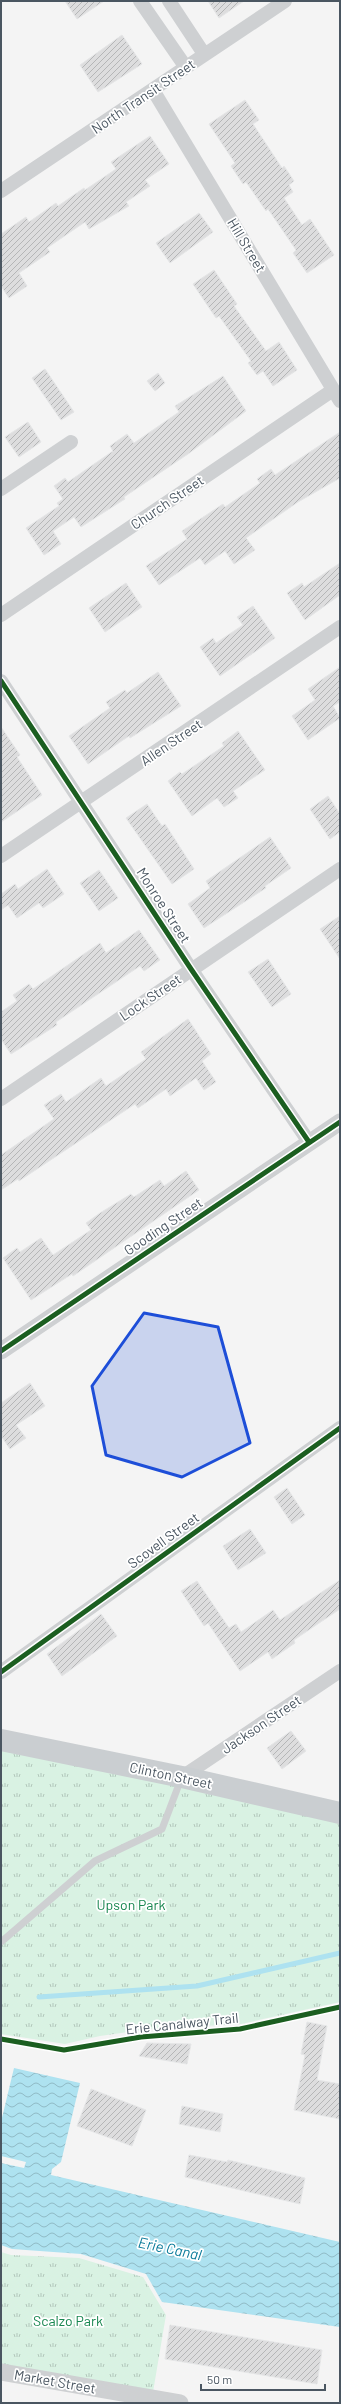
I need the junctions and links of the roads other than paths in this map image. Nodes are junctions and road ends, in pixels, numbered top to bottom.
1 (140, 1) edge
2 (169, 1) edge
3 (285, 1) edge
4 (204, 54) junction
5 (184, 66) junction
6 (153, 90) junction
7 (1, 191) edge
8 (337, 395) edge
9 (71, 442) dead end
10 (1, 489) edge
11 (1, 615) edge
12 (340, 627) edge
13 (1, 681) edge
14 (82, 802) junction
15 (1, 856) edge
16 (340, 869) edge
17 (191, 969) junction
18 (1, 1099) edge
19 (340, 1122) edge
20 (309, 1142) junction
21 (1, 1351) edge
22 (340, 1428) edge
23 (340, 1671) edge
24 (1, 1672) edge
25 (1, 1740) edge
26 (182, 1777) junction
27 (340, 1814) edge
28 (1, 1942) edge
29 (1, 2372) edge
30 (180, 2403) edge

1 - 5 street
2 - 4 street
3 - 4 street, North Transit Street
4 - 5 street, North Transit Street
5 - 6 street, North Transit Street
6 - 7 street, North Transit Street
6 - 8 street, Hill Street
8 - 11 street, Church Street
9 - 10 street
12 - 14 street, Allen Street
13 - 14 street, Monroe Street
14 - 15 street, Allen Street
14 - 17 street, Monroe Street
16 - 17 street, Lock Street
17 - 18 street, Lock Street
17 - 20 street, Monroe Street
19 - 20 street, Gooding Street
20 - 21 street, Gooding Street
22 - 24 street, Scovell Street
23 - 26 street, Jackson Street
25 - 26 main road, Clinton Street
26 - 27 main road, Clinton Street
26 - 28 lane
29 - 30 street, Market Street

